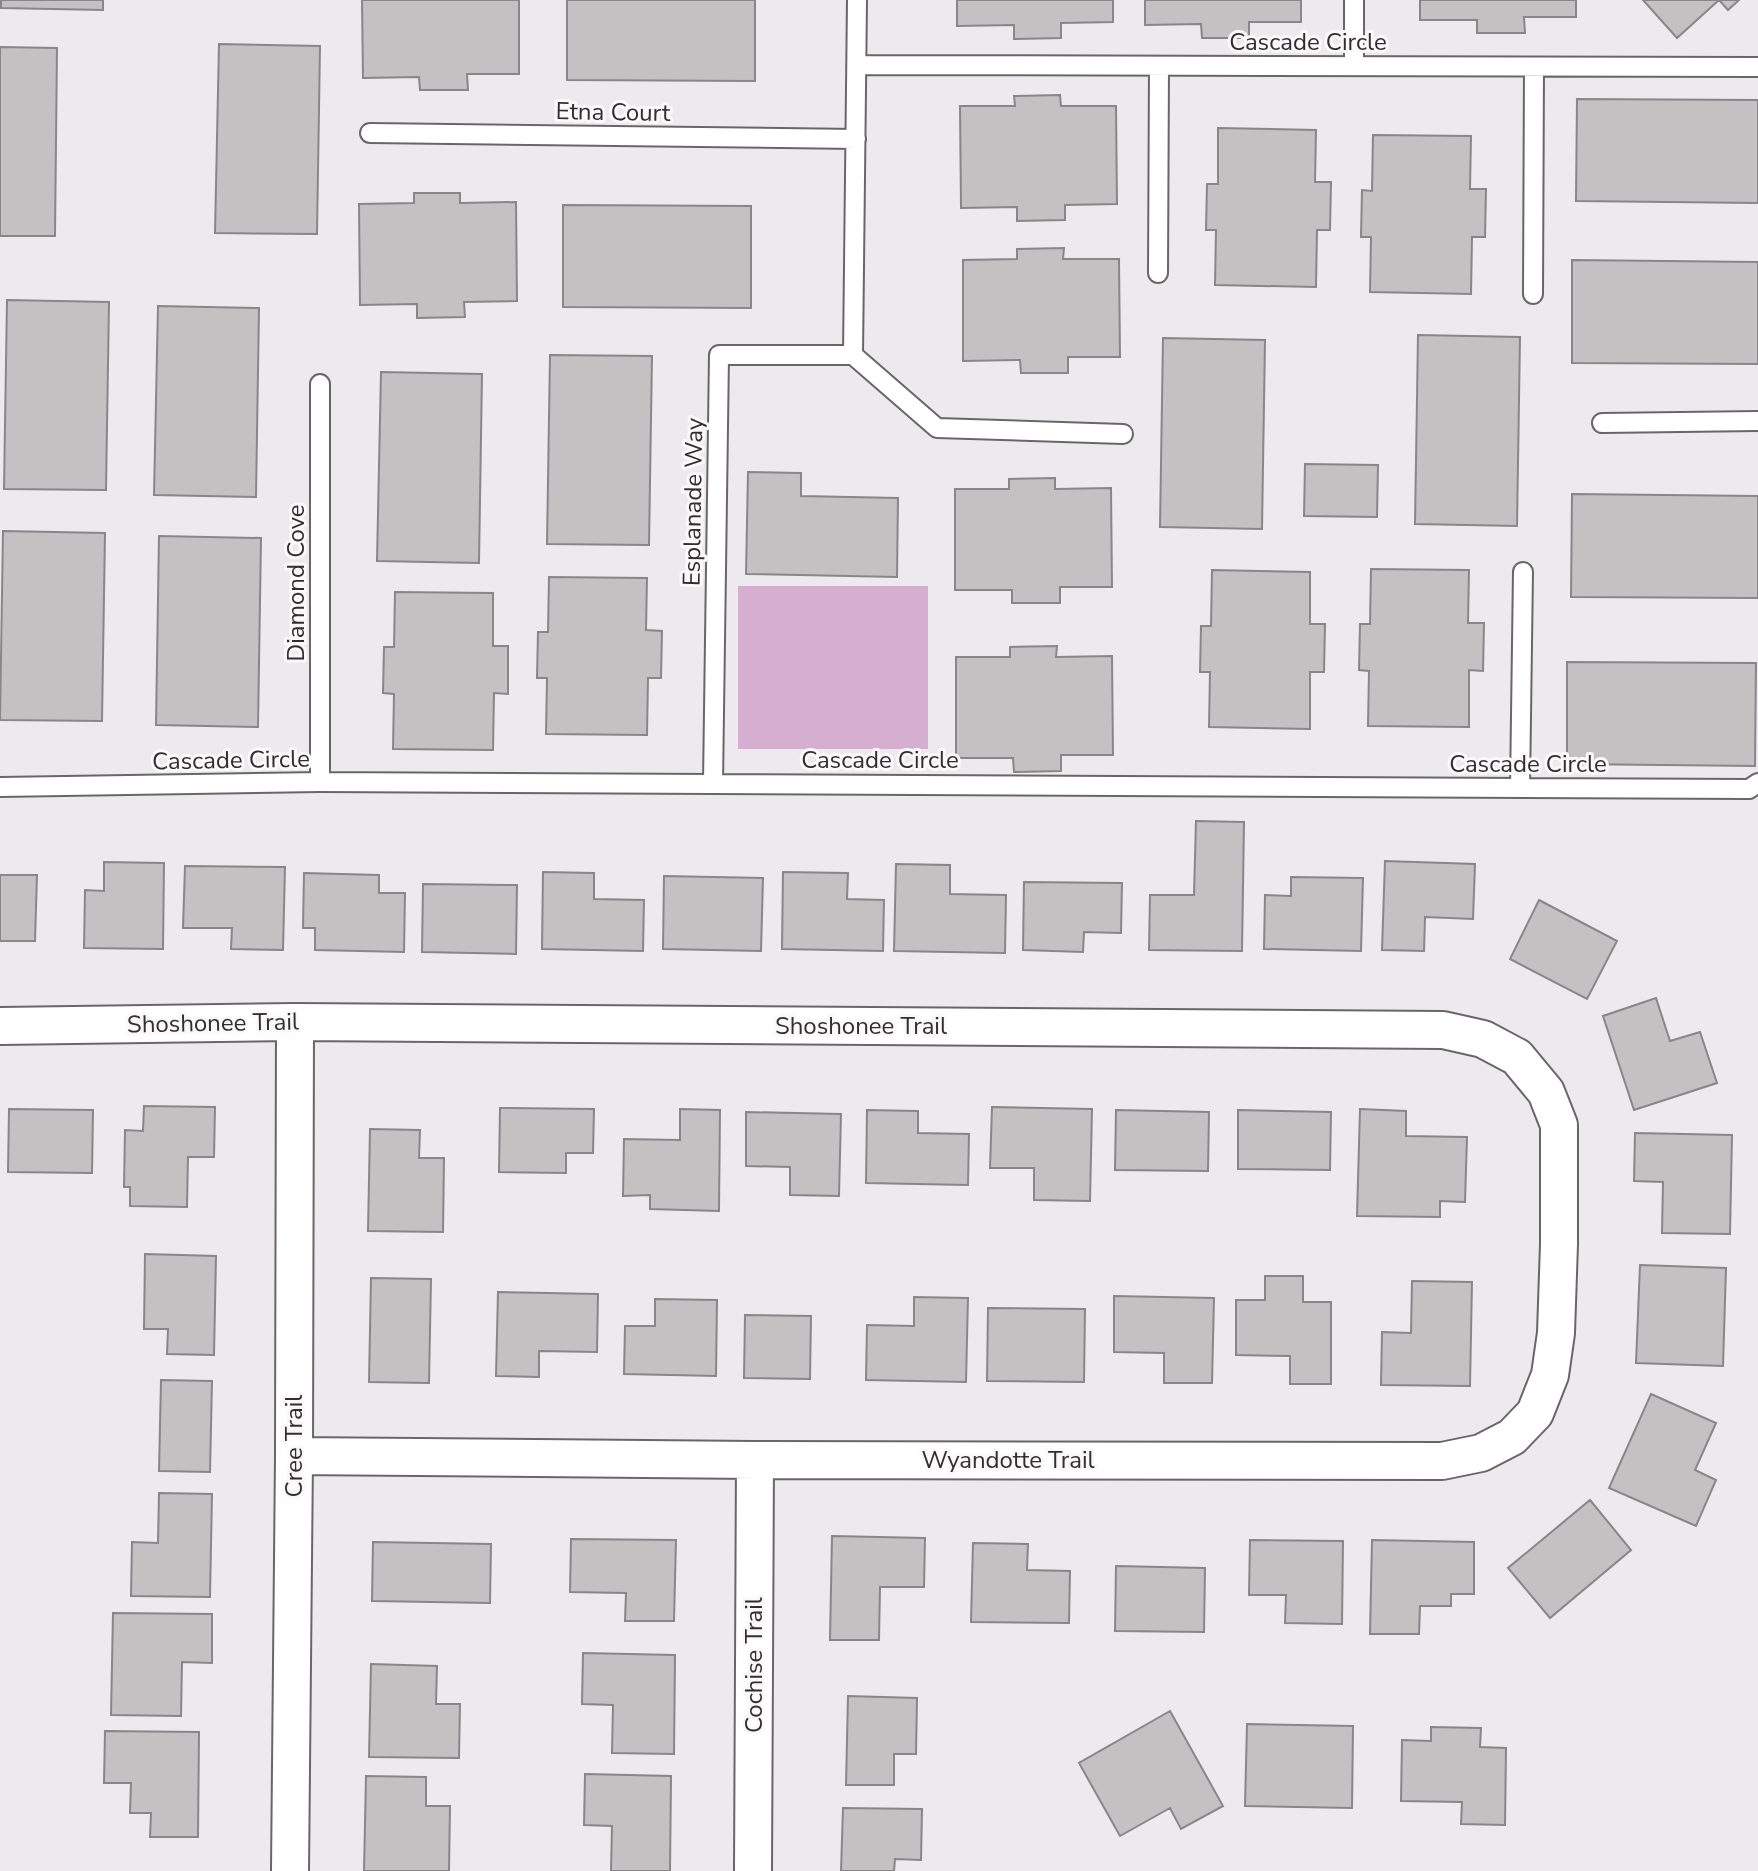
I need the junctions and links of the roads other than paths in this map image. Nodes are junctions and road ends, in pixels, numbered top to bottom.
1 (857, 0) edge
2 (1354, 0) edge
3 (857, 65) junction
4 (1159, 66) junction
5 (1354, 66) junction
6 (1534, 67) junction
7 (1758, 67) edge
8 (370, 133) dead end
9 (856, 139) junction
10 (1158, 273) dead end
11 (1533, 294) dead end
12 (853, 355) junction
13 (320, 384) dead end
14 (1758, 421) edge
15 (1602, 423) dead end
16 (1123, 434) dead end
17 (1523, 572) dead end
18 (320, 782) junction
19 (713, 783) junction
20 (1758, 783) edge
21 (0, 787) edge
22 (1520, 788) junction
23 (295, 1022) junction
24 (0, 1026) edge
25 (1559, 1244) joint
26 (294, 1456) junction
27 (755, 1460) junction
28 (290, 1871) edge
29 (753, 1871) edge

1 - 3 lane
2 - 5 lane
3 - 4 lane, Cascade Circle
3 - 9 lane
4 - 5 lane, Cascade Circle
4 - 10 lane
5 - 6 lane, Cascade Circle
6 - 7 lane, Cascade Circle
6 - 11 lane
8 - 9 lane, Etna Court
9 - 12 lane
12 - 16 lane
12 - 19 lane, Esplanade Way
13 - 18 lane, Diamond Cove
14 - 15 lane
17 - 22 lane
18 - 19 lane, Cascade Circle
18 - 21 lane, Cascade Circle
19 - 22 lane, Cascade Circle
20 - 22 lane, Cascade Circle
23 - 24 street, Shoshonee Trail
23 - 25 street, Shoshonee Trail
23 - 26 street, Cree Trail
25 - 27 street, Wyandotte Trail
26 - 27 street, Wyandotte Trail
26 - 28 street, Cree Trail
27 - 29 street, Cochise Trail

